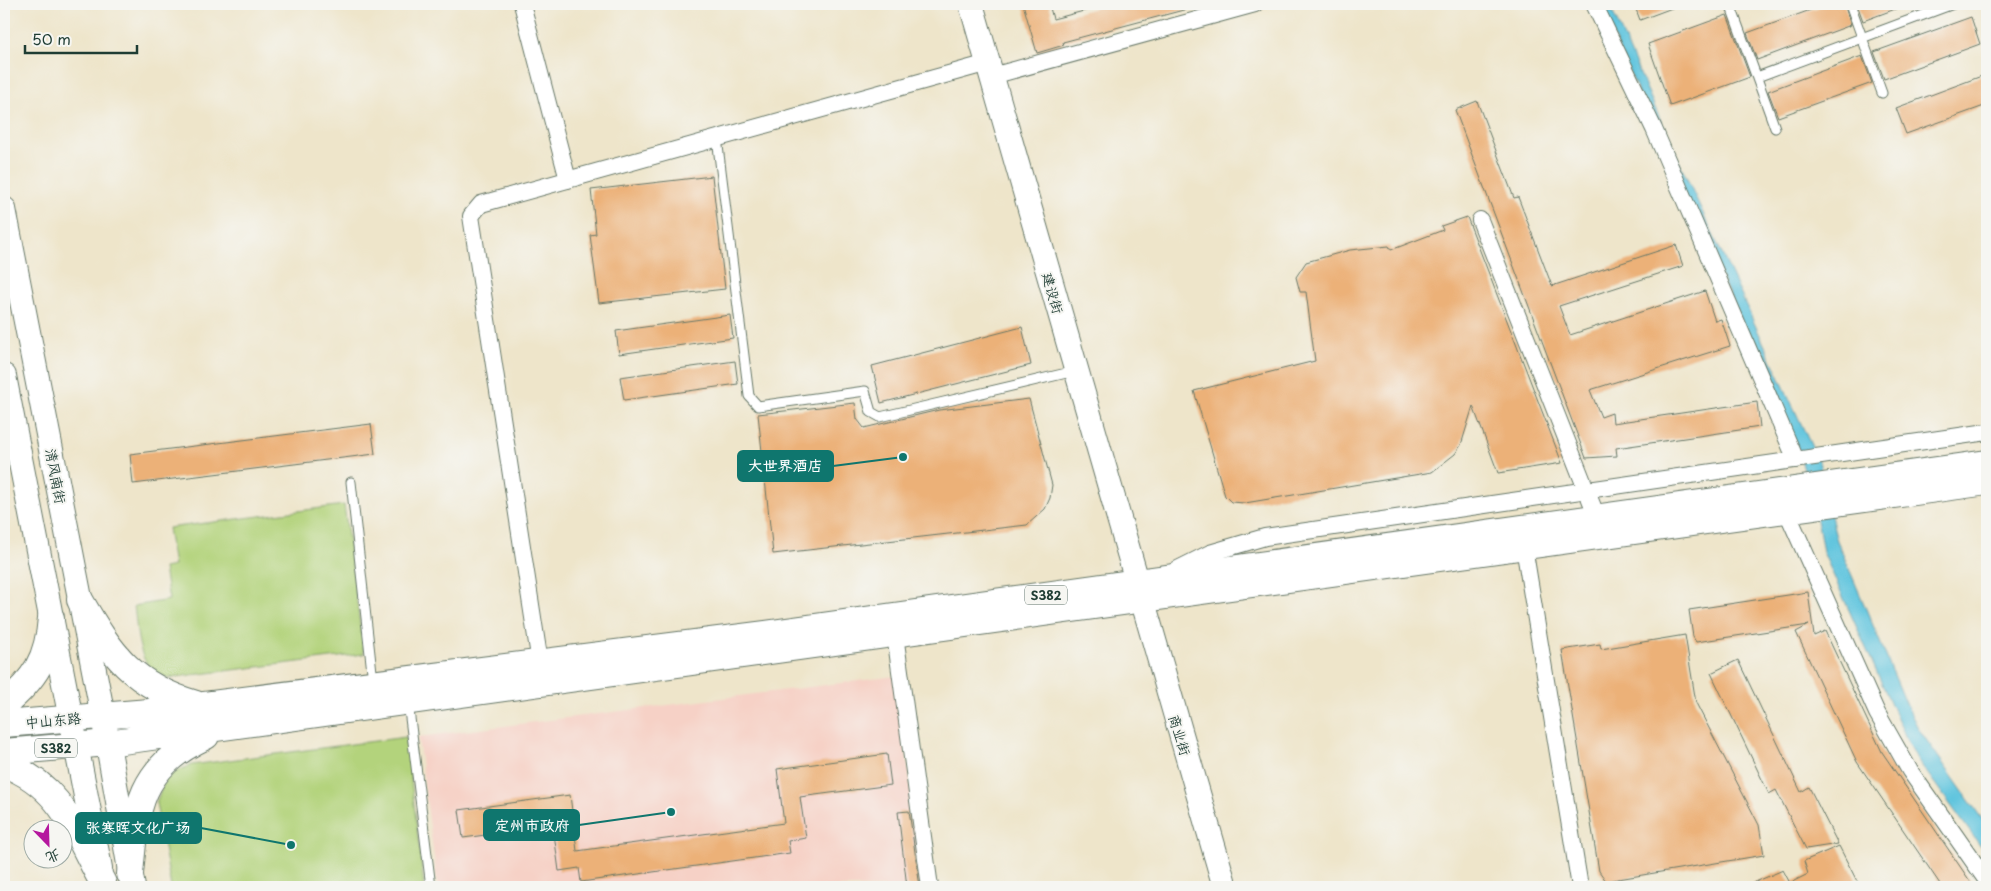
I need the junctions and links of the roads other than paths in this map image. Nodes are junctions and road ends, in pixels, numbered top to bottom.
1 (522, 4) edge
2 (971, 4) edge
3 (1255, 4) edge
4 (1594, 4) edge
5 (1730, 4) edge
6 (1850, 4) edge
7 (1953, 4) edge
8 (1863, 38) junction
9 (990, 70) junction
10 (1756, 78) junction
11 (1882, 93) dead end
12 (1775, 128) dead end
13 (717, 138) junction
14 (568, 180) junction
15 (4, 210) edge
16 (1480, 220) dead end
17 (1076, 371) junction
18 (4, 376) edge
19 (1987, 432) edge
20 (1796, 460) junction
21 (1987, 463) edge
22 (351, 482) dead end
23 (1987, 482) edge
24 (1586, 490) junction
25 (1786, 510) junction
26 (1597, 517) junction
27 (1524, 547) junction
28 (1145, 587) junction
29 (80, 600) junction
30 (51, 618) junction
31 (895, 635) junction
32 (540, 663) junction
33 (373, 684) junction
34 (408, 702) junction
35 (4, 705) edge
36 (201, 706) junction
37 (103, 716) junction
38 (71, 719) junction
39 (4, 724) edge
40 (227, 727) junction
41 (108, 743) junction
42 (76, 746) junction
43 (4, 752) edge
44 (4, 764) edge
45 (132, 881) edge
46 (1987, 881) edge
47 (103, 885) edge
48 (430, 887) edge
49 (930, 887) edge
50 (1225, 887) edge
51 (1580, 887) edge

1 - 14 street
2 - 9 main road, 建设街
3 - 9 street
4 - 20 street
5 - 10 lane
6 - 8 lane
7 - 8 lane
8 - 10 lane
8 - 11 lane
9 - 13 street
9 - 17 main road, 建设街
10 - 12 lane
13 - 14 street
13 - 17 lane
14 - 32 street
15 - 29 main road, 清风南街
16 - 24 street
17 - 28 main road, 建设街
18 - 30 main road
19 - 20 street
20 - 24 street
21 - 26 main road, S382
22 - 33 lane
23 - 25 main road, S382
24 - 26 street
24 - 28 street
25 - 27 main road, S382
25 - 46 street
26 - 28 main road, S382
27 - 28 main road, S382
27 - 51 street
28 - 31 main road, S382
28 - 32 main road, S382
28 - 50 main road, 商业街
29 - 36 main road
29 - 37 main road, 清风南街
30 - 35 main road
30 - 38 main road
31 - 34 main road, S382
31 - 49 street
32 - 33 main road, S382
33 - 36 main road, S382
34 - 40 main road, S382
34 - 48 lane
36 - 37 main road, S382
37 - 38 main road, 中山东路 / S382
37 - 41 main road, 清风南街
38 - 39 main road, 中山东路 / S382
38 - 42 main road
40 - 41 main road, S382
40 - 45 main road
41 - 42 main road, 中山东路 / S382
41 - 45 main road, 清风南街
42 - 43 main road, 中山东路 / S382
42 - 47 main road
44 - 47 main road

